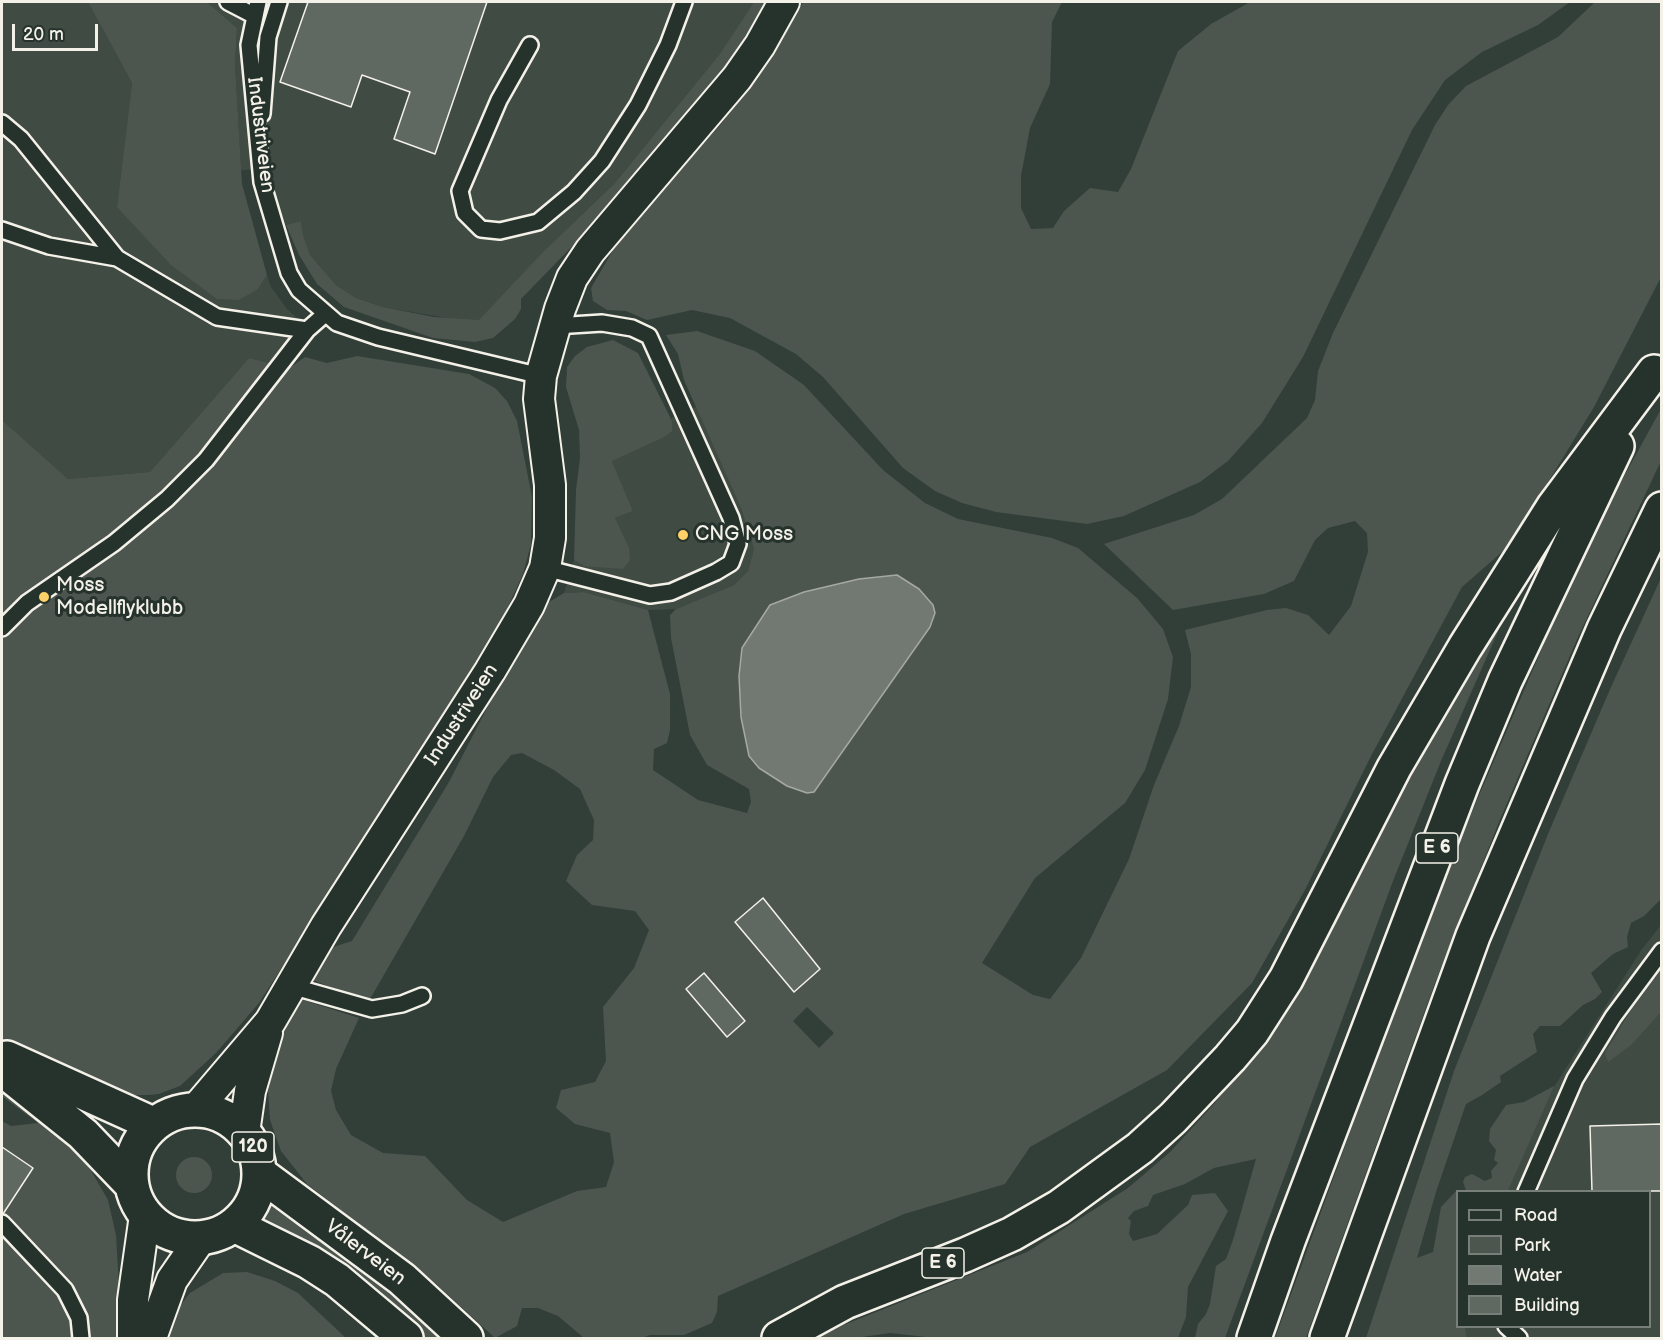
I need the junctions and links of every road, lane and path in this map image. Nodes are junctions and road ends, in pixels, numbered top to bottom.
1 (228, 2) edge
2 (279, 2) edge
3 (684, 2) edge
4 (784, 2) edge
5 (255, 8) edge
6 (530, 45) dead end
7 (2, 123) edge
8 (257, 132) junction
9 (2, 230) edge
10 (117, 258) junction
11 (324, 315) junction
12 (555, 326) junction
13 (307, 330) junction
14 (1658, 365) edge
15 (541, 376) junction
16 (1662, 509) edge
17 (545, 568) junction
18 (2, 628) edge
19 (1662, 951) edge
20 (291, 986) junction
21 (422, 996) dead end
22 (270, 1022) junction
23 (2, 1056) edge
24 (2, 1069) edge
25 (196, 1109) junction
26 (153, 1124) junction
27 (244, 1133) junction
28 (259, 1173) junction
29 (131, 1184) junction
30 (1526, 1190) edge
31 (145, 1215) junction
32 (2, 1223) edge
33 (234, 1225) junction
34 (201, 1238) junction
35 (81, 1338) edge
36 (134, 1338) edge
37 (151, 1338) edge
38 (406, 1338) edge
39 (466, 1338) edge
40 (778, 1338) edge
41 (1254, 1338) edge
42 (1327, 1338) edge

1 - 5 lane
2 - 8 lane
3 - 6 lane
4 - 12 street, Industriveien
5 - 8 lane, Industriveien
7 - 10 lane
8 - 11 lane, Industriveien
9 - 10 lane
10 - 13 lane
11 - 13 lane
11 - 15 lane, Industriveien
12 - 15 street, Industriveien
12 - 17 lane
13 - 18 lane
14 - 40 main road, E 6
14 - 41 main road, E 6
15 - 17 street, Industriveien
16 - 42 main road
17 - 20 street, Industriveien
19 - 30 lane
20 - 21 lane
20 - 22 street, Industriveien
22 - 25 street, Industriveien
22 - 27 street, Industriveien
23 - 26 main road
24 - 29 main road, 120
25 - 26 main road, 120
25 - 27 main road, 120
26 - 29 main road, 120
27 - 28 main road, 120
28 - 33 main road, 120
28 - 39 main road, Vålerveien / 120
29 - 31 main road, 120
31 - 34 main road, 120
31 - 36 street
32 - 35 lane
33 - 34 main road, 120
33 - 38 main road, Vålerveien
34 - 37 street

